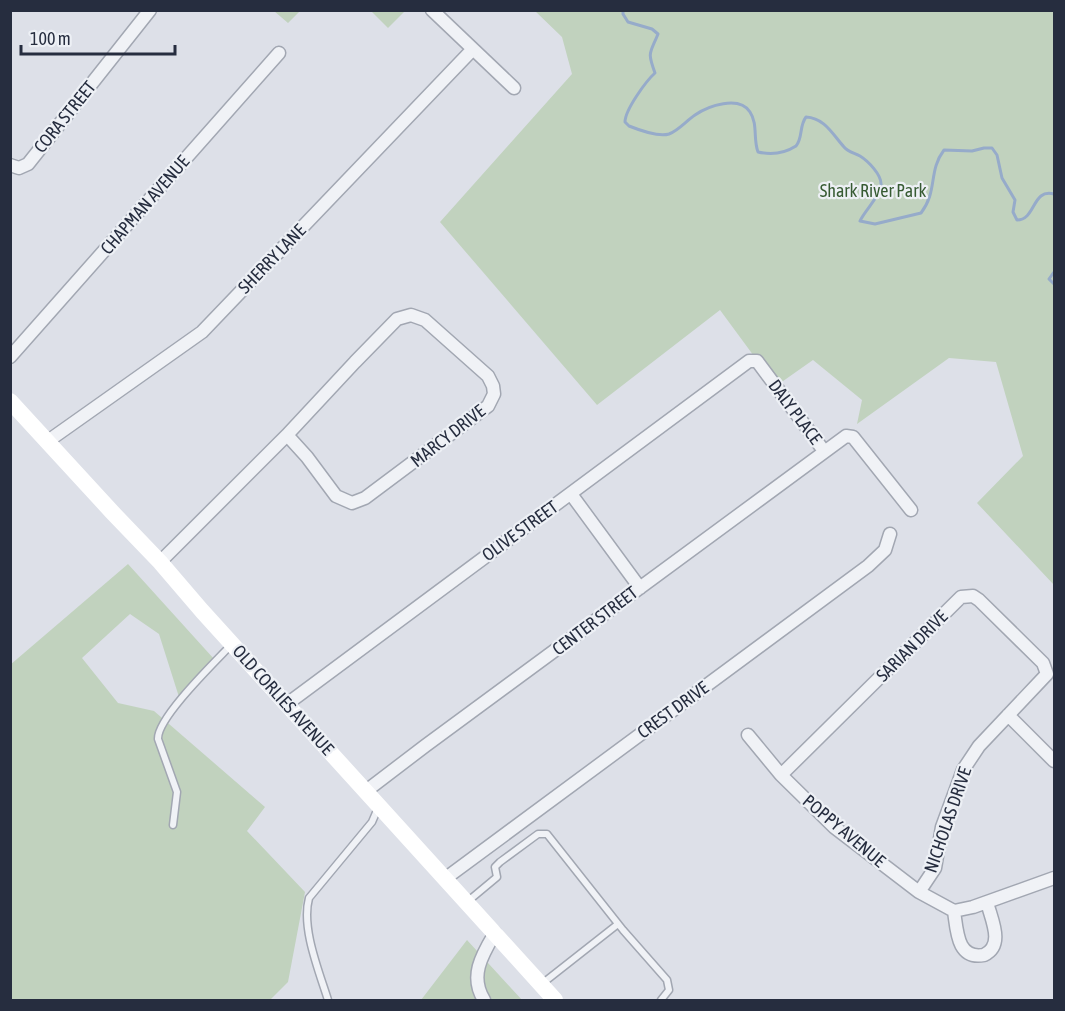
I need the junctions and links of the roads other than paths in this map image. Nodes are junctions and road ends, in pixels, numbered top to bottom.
1 (150, 10) edge
2 (432, 10) edge
3 (473, 49) junction
4 (279, 53) dead end
5 (514, 88) dead end
6 (10, 165) edge
7 (10, 357) edge
8 (753, 359) joint
9 (10, 401) edge
10 (287, 435) junction
11 (48, 441) junction
12 (824, 451) junction
13 (571, 494) junction
14 (911, 510) dead end
15 (890, 534) dead end
16 (160, 562) junction
17 (640, 588) junction
18 (232, 644) junction
19 (1046, 669) joint
20 (287, 704) junction
21 (1008, 715) junction
22 (748, 735) dead end
23 (1054, 761) edge
24 (781, 775) junction
25 (366, 791) junction
26 (379, 804) junction
27 (173, 825) dead end
28 (446, 878) junction
29 (1054, 878) edge
30 (919, 892) junction
31 (467, 902) junction
32 (987, 902) junction
33 (954, 911) junction
34 (618, 924) junction
35 (495, 933) junction
36 (541, 985) junction
37 (328, 1000) edge
38 (484, 1000) edge
39 (555, 1000) edge
40 (661, 1000) edge

1 - 6 street, CORA STREET
2 - 3 street
3 - 5 street
3 - 11 street, SHERRY LANE
4 - 7 street, CHAPMAN AVENUE
8 - 12 street, DALY PLACE
8 - 13 street, OLIVE STREET
9 - 11 street, OLD CORLIES AVENUE
10 - 10 street, MARCY DRIVE
10 - 16 street, MARCY DRIVE
11 - 16 street, OLD CORLIES AVENUE
12 - 14 street, DALY PLACE
12 - 17 street, CENTER STREET
13 - 17 street
13 - 20 street, OLIVE STREET
15 - 28 street, CREST DRIVE
16 - 18 street, OLD CORLIES AVENUE
17 - 25 street, CENTER STREET
18 - 20 street, OLD CORLIES AVENUE
18 - 27 lane
19 - 21 street, NICHOLAS DRIVE
19 - 24 street, SARIAN DRIVE
20 - 25 street, OLD CORLIES AVENUE
21 - 23 street
21 - 30 street, NICHOLAS DRIVE
22 - 24 street, POPPY AVENUE
24 - 30 street, POPPY AVENUE
25 - 26 street, OLD CORLIES AVENUE
26 - 28 street, OLD CORLIES AVENUE
26 - 37 lane
28 - 31 street, OLD CORLIES AVENUE
29 - 32 street
30 - 33 street, POPPY AVENUE
31 - 34 lane
31 - 35 street, OLD CORLIES AVENUE
32 - 33 street
32 - 33 street
34 - 36 lane
34 - 40 lane
35 - 36 street, OLD CORLIES AVENUE
35 - 38 street
36 - 39 street, OLD CORLIES AVENUE

